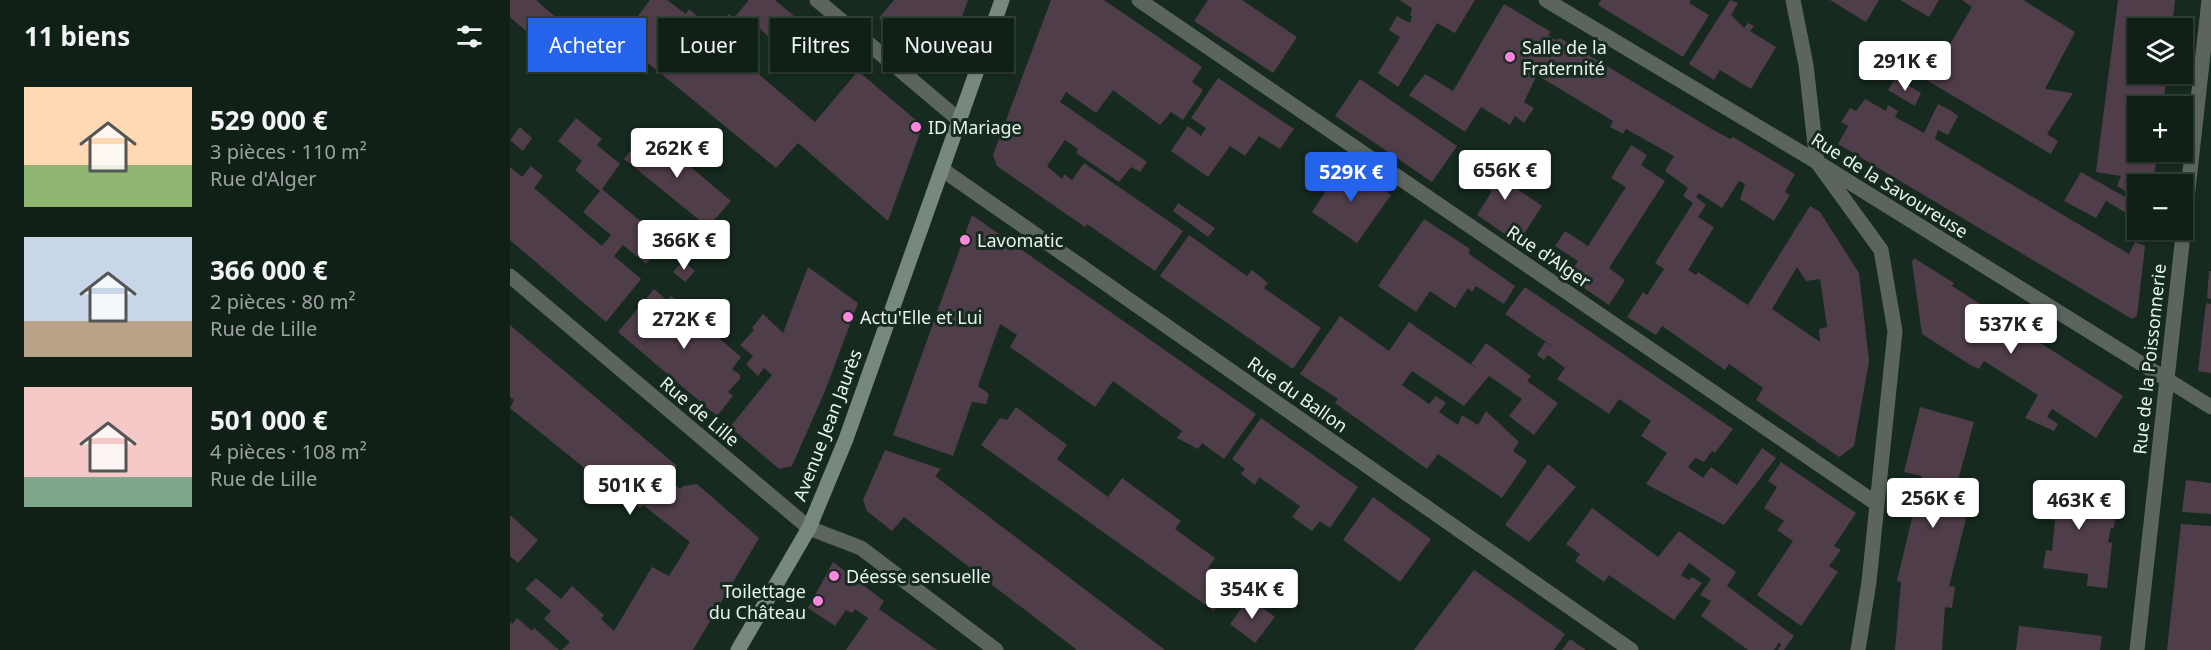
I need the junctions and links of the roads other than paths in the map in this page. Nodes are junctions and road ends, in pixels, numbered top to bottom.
1 (817, 0) edge
2 (1002, 0) edge
3 (1139, 0) edge
4 (1546, 0) edge
5 (1793, 0) edge
6 (2209, 0) edge
7 (958, 119) junction
8 (1817, 162) junction
9 (943, 170) junction
10 (510, 276) edge
11 (2166, 380) junction
12 (2211, 407) edge
13 (1878, 504) junction
14 (809, 528) junction
15 (738, 650) edge
16 (996, 650) edge
17 (1631, 650) edge
18 (1858, 650) edge
19 (2137, 650) edge

1 - 7 street
2 - 7 main road, Avenue Jean Jaurès
3 - 13 street, Rue d'Alger
4 - 8 street, Rue de la Savoureuse
5 - 8 street
6 - 11 street, Rue de la Poissonnerie
7 - 9 main road, Avenue Jean Jaurès
8 - 11 street, Rue de la Savoureuse
8 - 13 street
9 - 14 main road, Avenue Jean Jaurès
9 - 17 street, Rue du Ballon
10 - 14 street, Rue de Lille
11 - 12 street, Rue de la Savoureuse
11 - 19 street, Rue de la Poissonnerie
13 - 18 street
14 - 15 main road, Avenue Jean Jaurès
14 - 16 street, Rue de Lille

